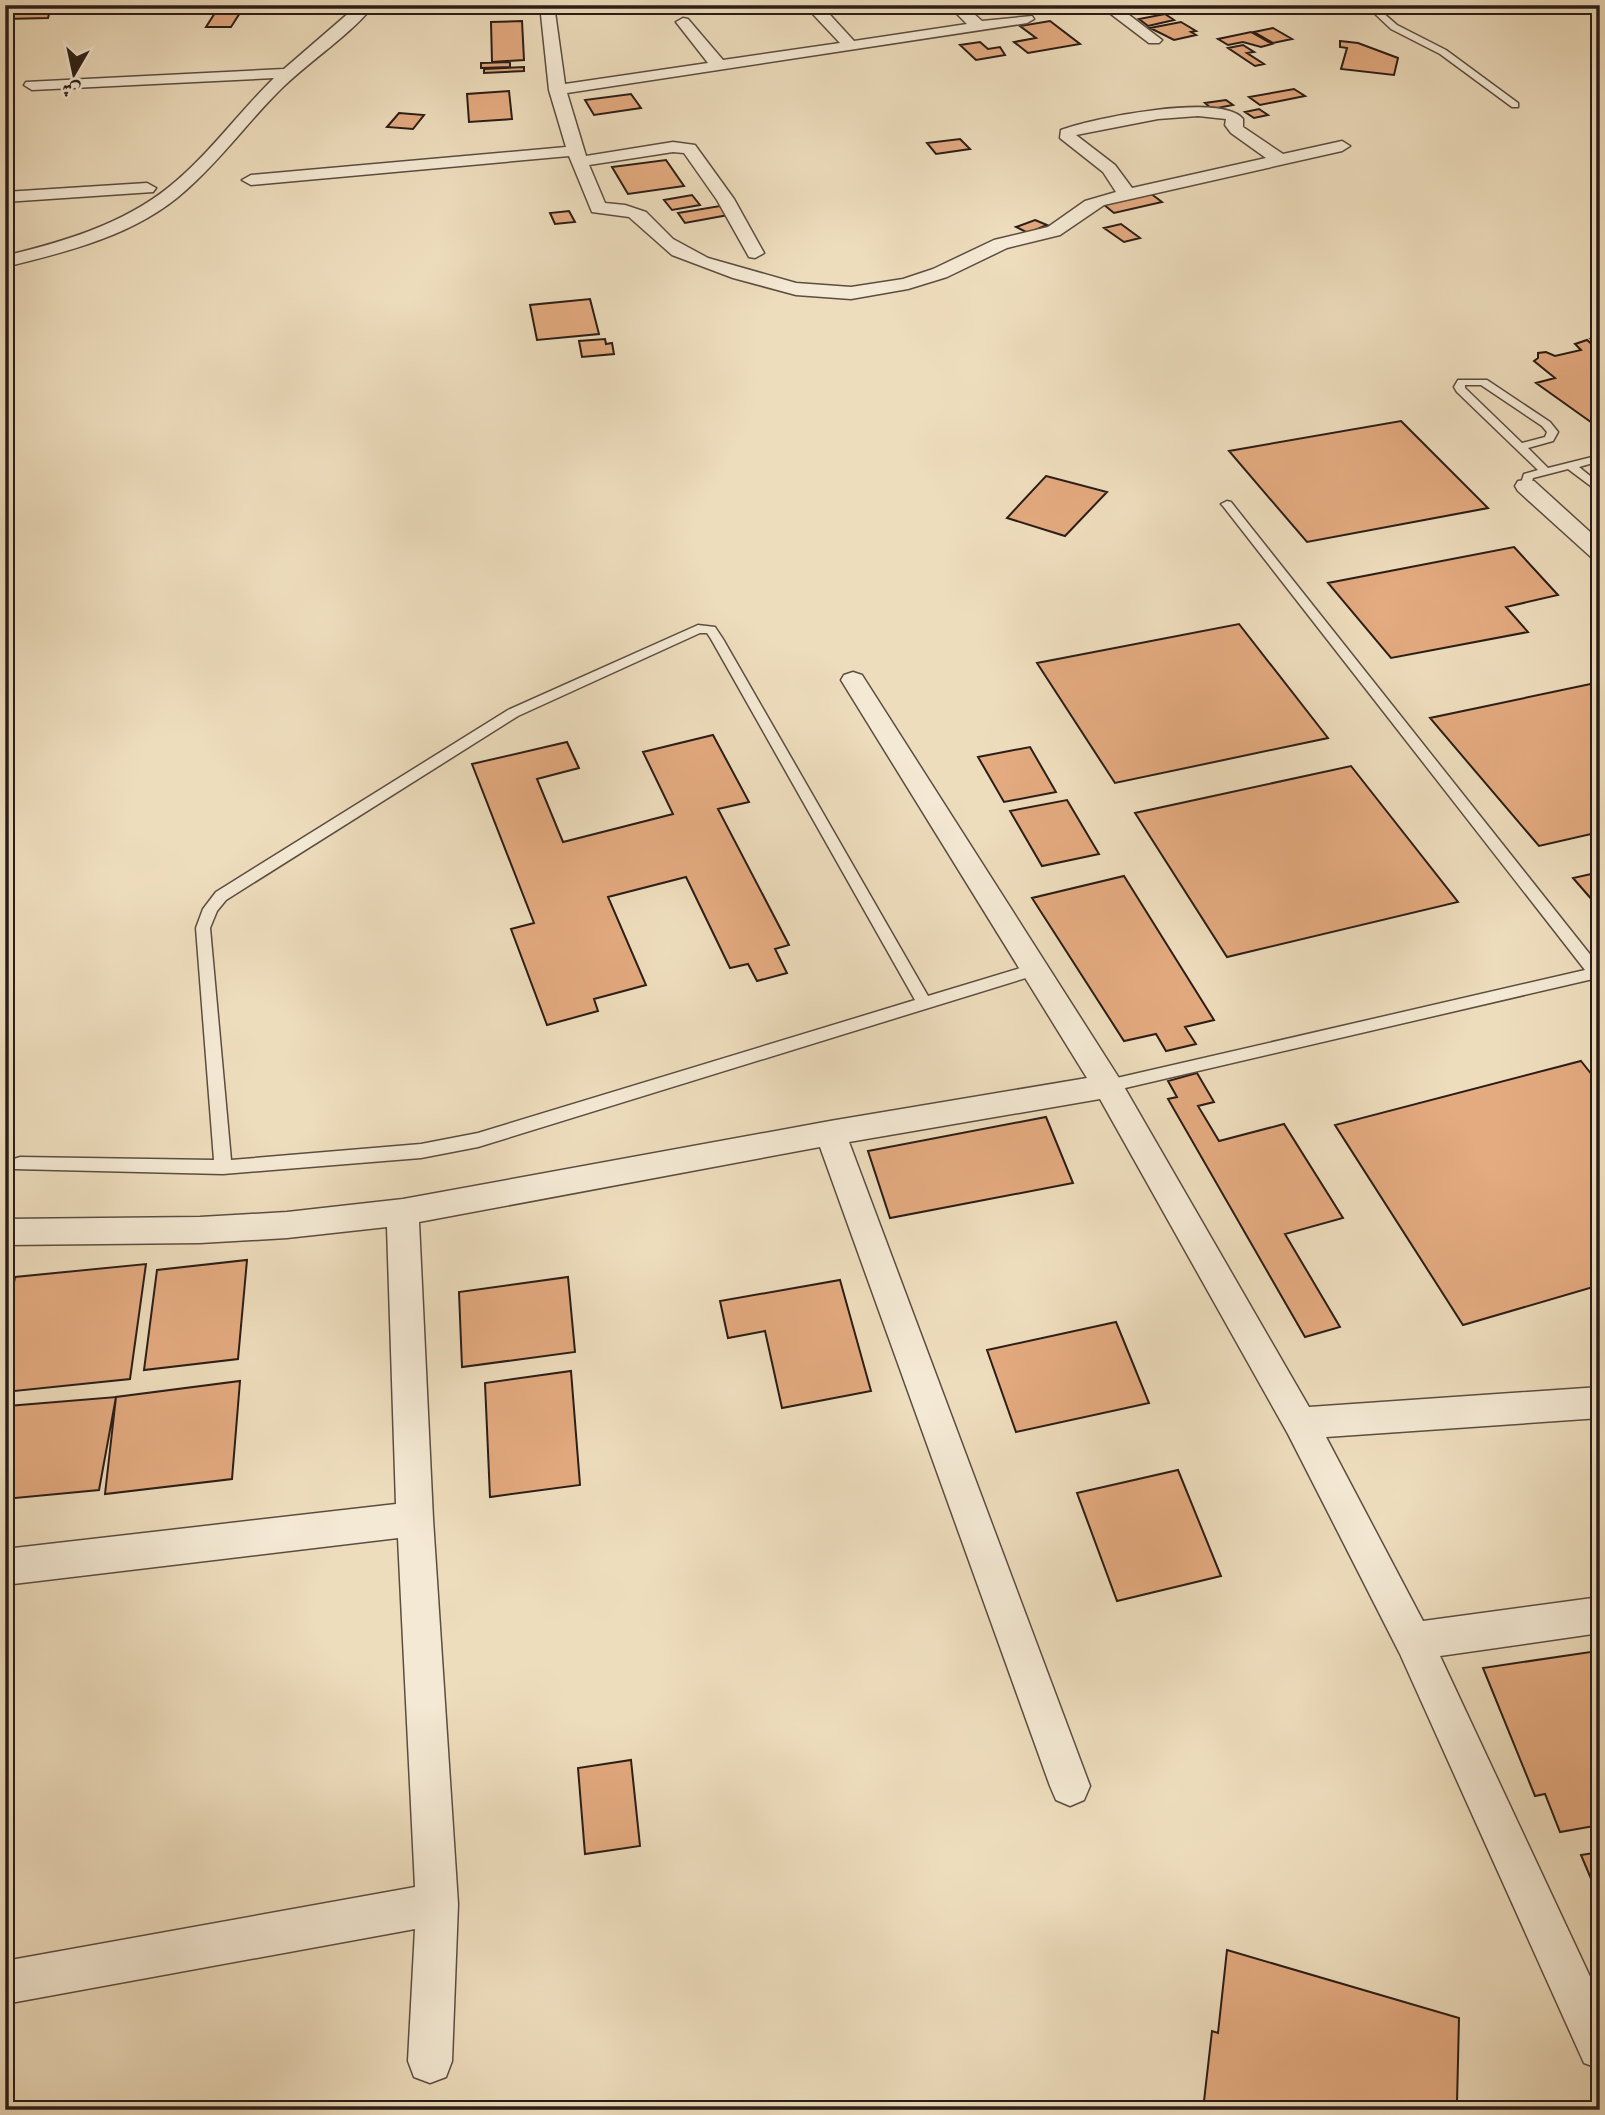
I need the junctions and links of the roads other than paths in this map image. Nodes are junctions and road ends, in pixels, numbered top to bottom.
1 (367, 5) edge
2 (547, 5) edge
3 (955, 5) edge
4 (1107, 5) edge
5 (1173, 5) edge
6 (1388, 5) edge
7 (816, 8) dead end
8 (1142, 11) dead end
9 (1027, 19) dead end
10 (683, 22) dead end
11 (979, 26) junction
12 (1154, 40) dead end
13 (851, 46) junction
14 (719, 66) junction
15 (289, 73) junction
16 (32, 85) dead end
17 (557, 90) junction
18 (1515, 105) dead end
19 (1342, 145) dead end
20 (576, 156) junction
21 (1279, 159) junction
22 (251, 180) dead end
23 (147, 188) dead end
24 (1126, 194) junction
25 (5, 197) edge
26 (755, 253) dead end
27 (5, 262) edge
28 (1520, 447) junction
29 (1600, 458) edge
30 (1571, 466) junction
31 (1546, 472) junction
32 (1526, 485) joint
33 (1600, 490) edge
34 (1227, 504) dead end
35 (1600, 553) edge
36 (853, 680) dead end
37 (1037, 969) junction
38 (1598, 976) edge
39 (925, 1004) junction
40 (1108, 1086) junction
41 (830, 1133) junction
42 (20, 1164) dead end
43 (223, 1167) junction
44 (403, 1212) junction
45 (5, 1232) edge
46 (1600, 1402) edge
47 (1300, 1423) junction
48 (415, 1519) junction
49 (5, 1567) edge
50 (1600, 1615) edge
51 (1413, 1642) junction
52 (1070, 1786) dead end
53 (437, 1904) junction
54 (5, 1983) edge
55 (1600, 2048) edge
56 (430, 2061) dead end

1 - 15 street
2 - 17 street
3 - 11 street
4 - 12 street
5 - 8 lane
6 - 18 lane
7 - 13 street
9 - 11 street
10 - 14 street
11 - 13 street
13 - 14 street
14 - 17 street
15 - 16 street
15 - 27 street
17 - 20 street
19 - 21 street
20 - 22 street
20 - 24 street
20 - 26 street
21 - 24 street
21 - 24 street
23 - 25 street
28 - 28 lane
28 - 31 lane
29 - 30 lane
30 - 31 lane
30 - 33 lane
31 - 32 lane
32 - 35 street
34 - 38 lane
36 - 37 street
37 - 39 lane
37 - 40 street
38 - 40 lane
39 - 43 lane
39 - 43 lane
40 - 41 street
40 - 47 street
41 - 44 street
41 - 52 street
42 - 43 lane
44 - 45 street
44 - 48 street
46 - 47 street
47 - 51 street
48 - 49 street
48 - 53 street
50 - 51 street
51 - 55 street
53 - 54 street
53 - 56 street

